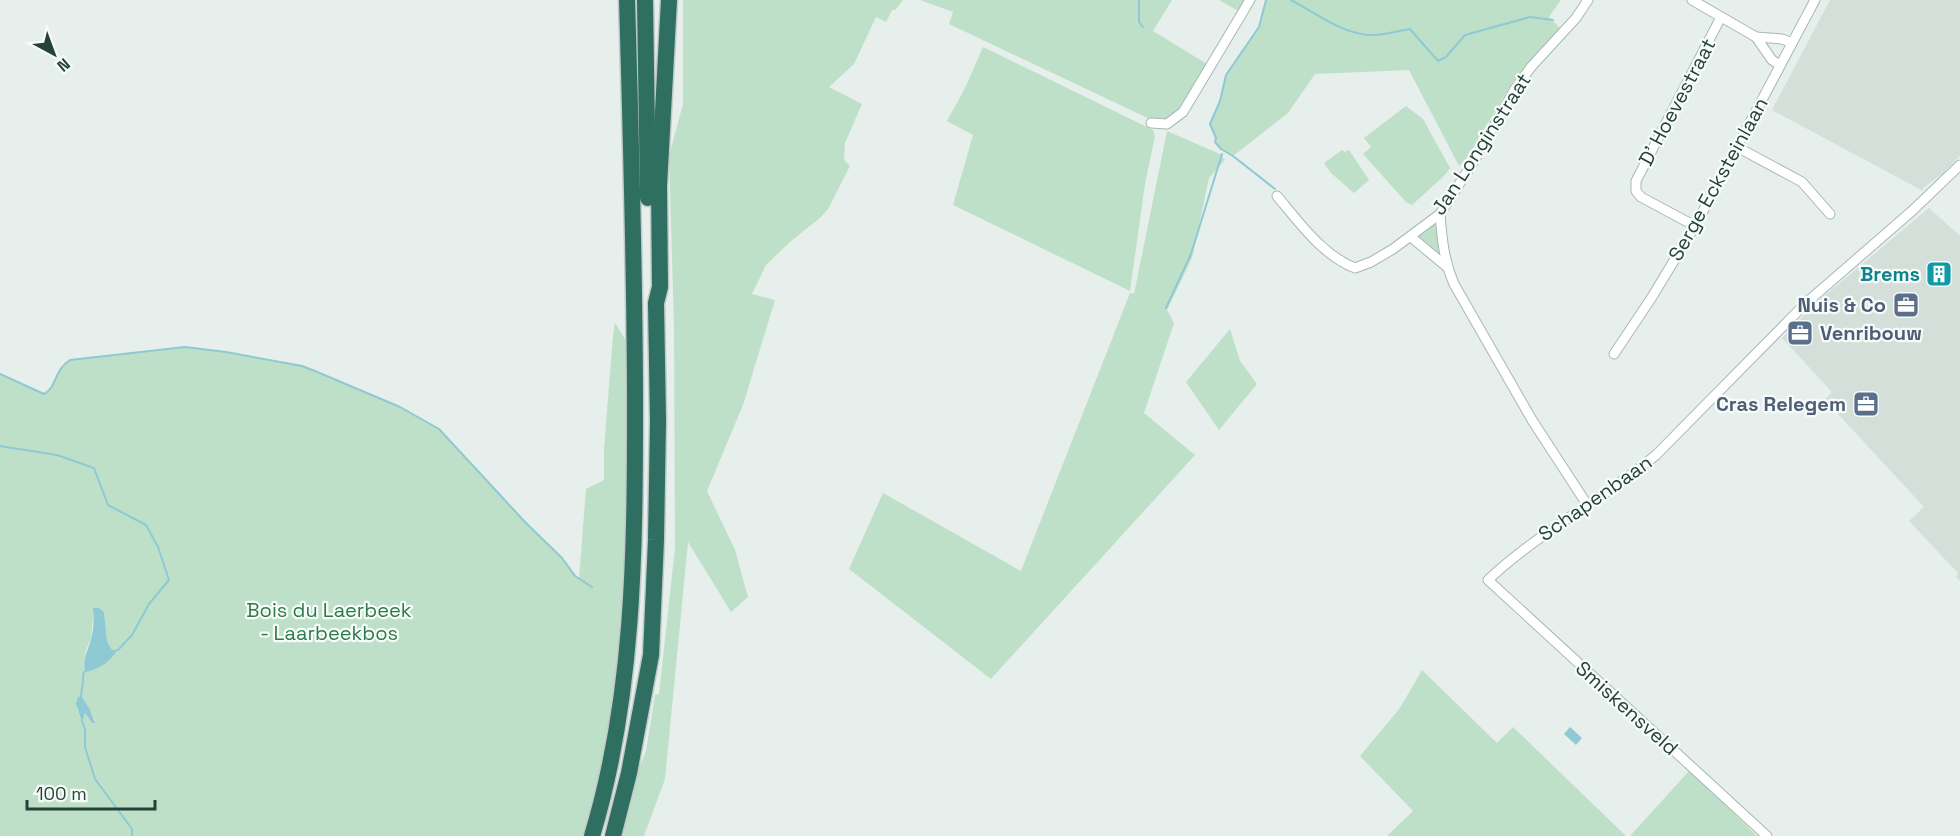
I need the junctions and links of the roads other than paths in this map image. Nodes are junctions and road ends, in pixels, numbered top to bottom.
1 (627, 0) edge
2 (645, 0) edge
3 (669, 0) edge
4 (1250, 0) edge
5 (1588, 0) edge
6 (1692, 0) edge
7 (1815, 0) edge
8 (1721, 17) junction
9 (1756, 37) junction
10 (1792, 43) junction
11 (1780, 65) junction
12 (1151, 123) dead end
13 (1737, 147) junction
14 (1960, 165) edge
15 (1277, 196) dead end
16 (1440, 214) junction
17 (1830, 214) dead end
18 (1695, 226) junction
19 (1411, 237) junction
20 (1447, 267) junction
21 (656, 303) junction
22 (1614, 354) dead end
23 (1588, 506) junction
24 (1488, 580) joint
25 (592, 836) edge
26 (613, 836) edge
27 (1767, 836) edge

1 - 25 highway
2 - 21 highway
3 - 21 highway
4 - 12 street
5 - 16 street, Jan Longinstraat
6 - 8 street
7 - 10 street, Serge Ecksteinlaan
8 - 9 street
8 - 18 street, D' Hoevestraat
9 - 10 street
9 - 11 street
10 - 11 street, Serge Ecksteinlaan
11 - 13 street, Serge Ecksteinlaan
13 - 17 street
13 - 18 street, Serge Ecksteinlaan
14 - 23 street, Schapenbaan
15 - 19 street, Jan Longinstraat
16 - 19 street, Jan Longinstraat
16 - 20 street
18 - 22 street, Serge Ecksteinlaan
19 - 20 street
20 - 23 street
21 - 26 highway
23 - 24 street, Schapenbaan
24 - 27 street, Smiskensveld

